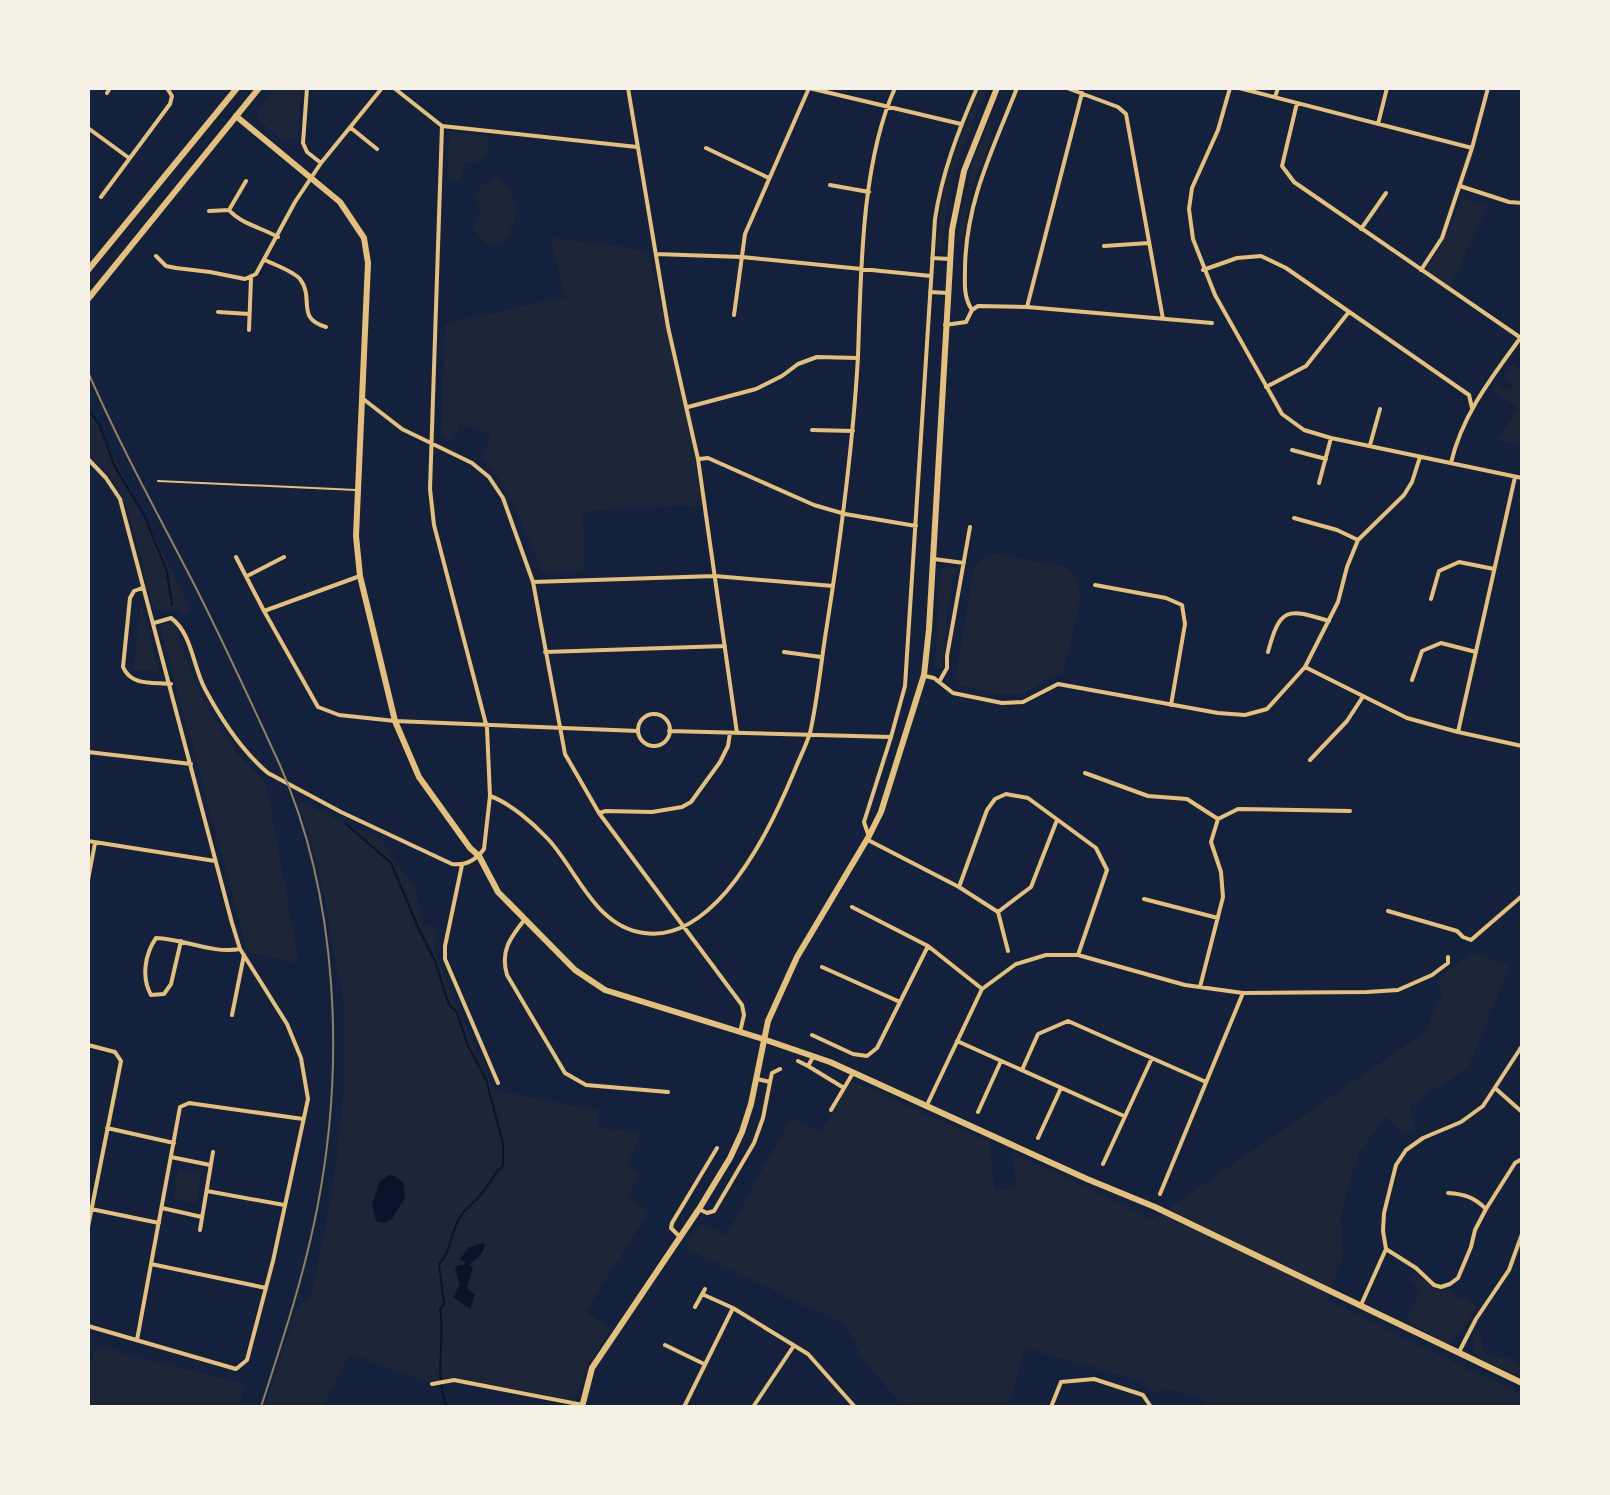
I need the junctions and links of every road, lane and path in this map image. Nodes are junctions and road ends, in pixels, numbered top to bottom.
1 (167, 88) edge
2 (237, 88) edge
3 (259, 88) edge
4 (307, 88) edge
5 (382, 88) edge
6 (394, 88) edge
7 (628, 88) edge
8 (809, 88) edge
9 (895, 88) edge
10 (977, 88) edge
11 (997, 88) edge
12 (1017, 88) edge
13 (1067, 88) edge
14 (1230, 88) edge
15 (1239, 88) edge
16 (1278, 88) edge
17 (1387, 88) edge
18 (1488, 88) edge
19 (1082, 93) junction
20 (1275, 97) junction
21 (1297, 103) junction
22 (888, 105) junction
23 (224, 106) junction
24 (236, 116) junction
25 (961, 124) junction
26 (1378, 124) junction
27 (442, 126) junction
28 (88, 128) edge
29 (350, 128) junction
30 (637, 147) junction
31 (706, 148) dead end
32 (1472, 148) junction
33 (377, 149) dead end
34 (129, 158) junction
35 (321, 163) junction
36 (312, 177) junction
37 (770, 178) junction
38 (246, 181) dead end
39 (830, 185) dead end
40 (1460, 186) junction
41 (869, 192) junction
42 (1386, 193) dead end
43 (101, 197) dead end
44 (1522, 203) edge
45 (229, 210) junction
46 (209, 211) dead end
47 (1361, 229) junction
48 (278, 237) junction
49 (1150, 243) junction
50 (1104, 246) dead end
51 (656, 254) junction
52 (156, 256) dead end
53 (742, 257) junction
54 (932, 258) junction
55 (950, 259) junction
56 (265, 260) junction
57 (861, 269) junction
58 (88, 270) edge
59 (1203, 270) junction
60 (1421, 270) junction
61 (931, 276) junction
62 (251, 278) junction
63 (930, 292) junction
64 (948, 293) junction
65 (88, 299) edge
66 (1027, 307) junction
67 (972, 310) junction
68 (218, 312) dead end
69 (1348, 313) junction
70 (249, 314) junction
71 (734, 315) dead end
72 (1163, 319) junction
73 (1212, 323) dead end
74 (945, 325) junction
75 (326, 327) dead end
76 (249, 330) dead end
77 (1521, 338) edge
78 (858, 358) junction
79 (1266, 387) junction
80 (1482, 393) junction
81 (1469, 395) junction
82 (362, 398) junction
83 (688, 407) junction
84 (1472, 408) junction
85 (1380, 409) dead end
86 (812, 430) dead end
87 (853, 431) junction
88 (1331, 438) junction
89 (1370, 445) junction
90 (433, 446) junction
91 (1292, 450) dead end
92 (1420, 457) junction
93 (88, 459) edge
94 (698, 459) junction
95 (1326, 459) junction
96 (1451, 463) junction
97 (1515, 476) junction
98 (1522, 478) edge
99 (158, 481) dead end
100 (1319, 483) dead end
101 (357, 490) junction
102 (845, 514) junction
103 (1294, 518) dead end
104 (1302, 520) junction
105 (916, 526) junction
106 (970, 527) dead end
107 (1300, 528) dead end
108 (1358, 540) junction
109 (236, 557) dead end
110 (284, 557) dead end
111 (933, 559) junction
112 (964, 563) junction
113 (1494, 569) junction
114 (247, 576) junction
115 (360, 576) junction
116 (715, 576) junction
117 (533, 582) junction
118 (1095, 585) dead end
119 (833, 586) junction
120 (142, 588) junction
121 (1431, 599) dead end
122 (264, 611) junction
123 (1329, 621) junction
124 (154, 623) junction
125 (1263, 642) dead end
126 (1271, 644) junction
127 (725, 646) junction
128 (545, 652) junction
129 (784, 652) dead end
130 (1268, 652) dead end
131 (1476, 652) junction
132 (822, 657) junction
133 (1305, 667) junction
134 (924, 675) junction
135 (1412, 680) dead end
136 (939, 682) junction
137 (171, 684) junction
138 (1362, 697) junction
139 (1171, 705) junction
140 (395, 721) junction
141 (896, 722) junction
142 (486, 723) junction
143 (907, 724) junction
144 (559, 726) junction
145 (638, 731) junction
146 (669, 731) junction
147 (1458, 732) junction
148 (730, 733) junction
149 (737, 733) junction
150 (810, 734) junction
151 (891, 737) junction
152 (1522, 746) edge
153 (88, 752) edge
154 (886, 753) junction
155 (897, 757) junction
156 (1310, 760) dead end
157 (191, 764) junction
158 (1085, 773) dead end
159 (490, 796) junction
160 (1350, 811) dead end
161 (599, 813) junction
162 (1218, 819) junction
163 (1057, 820) junction
164 (868, 838) junction
165 (88, 841) edge
166 (95, 843) junction
167 (479, 856) junction
168 (215, 861) junction
169 (462, 865) junction
170 (88, 880) edge
171 (959, 887) junction
172 (1522, 896) edge
173 (1144, 899) dead end
174 (852, 907) dead end
175 (1388, 911) dead end
176 (998, 912) junction
177 (1218, 918) junction
178 (525, 919) junction
179 (682, 926) junction
180 (181, 941) junction
181 (928, 946) junction
182 (242, 951) junction
183 (1008, 951) dead end
184 (1078, 955) junction
185 (1448, 957) dead end
186 (822, 967) dead end
187 (1200, 987) junction
188 (982, 989) junction
189 (1243, 993) junction
190 (900, 1002) junction
191 (232, 1015) dead end
192 (740, 1032) junction
193 (812, 1035) dead end
194 (763, 1039) junction
195 (957, 1041) junction
196 (88, 1045) edge
197 (1522, 1046) edge
198 (813, 1057) junction
199 (1152, 1058) junction
200 (798, 1061) dead end
201 (1001, 1061) junction
202 (808, 1066) junction
203 (780, 1069) dead end
204 (1022, 1070) junction
205 (853, 1073) junction
206 (757, 1079) junction
207 (770, 1082) junction
208 (1206, 1082) junction
209 (498, 1083) dead end
210 (844, 1088) junction
211 (1061, 1088) junction
212 (1495, 1088) junction
213 (668, 1092) dead end
214 (926, 1106) junction
215 (831, 1110) dead end
216 (978, 1112) dead end
217 (1522, 1112) edge
218 (1124, 1116) junction
219 (303, 1119) junction
220 (107, 1128) junction
221 (1038, 1138) dead end
222 (174, 1143) junction
223 (717, 1148) dead end
224 (213, 1152) dead end
225 (171, 1157) junction
226 (1522, 1159) edge
227 (1103, 1164) dead end
228 (210, 1165) junction
229 (207, 1191) junction
230 (1448, 1193) dead end
231 (1160, 1194) dead end
232 (284, 1205) junction
233 (162, 1208) junction
234 (91, 1209) junction
235 (699, 1209) junction
236 (1486, 1209) junction
237 (202, 1218) junction
238 (159, 1223) junction
239 (88, 1227) edge
240 (200, 1230) dead end
241 (1522, 1234) edge
242 (680, 1237) junction
243 (1386, 1249) junction
244 (151, 1264) junction
245 (266, 1288) junction
246 (1361, 1305) junction
247 (695, 1307) dead end
248 (733, 1308) junction
249 (88, 1326) edge
250 (137, 1340) junction
251 (665, 1345) dead end
252 (793, 1347) junction
253 (1459, 1352) junction
254 (704, 1364) junction
255 (1522, 1383) edge
256 (432, 1384) dead end
257 (582, 1406) edge
258 (852, 1406) edge
259 (684, 1407) edge
260 (753, 1407) edge
261 (1051, 1407) edge
262 (1151, 1407) edge

1 - 34 street
2 - 23 main road
3 - 24 main road
4 - 35 street
5 - 29 street
6 - 27 street
7 - 30 street
8 - 22 street
8 - 37 street
9 - 22 street
10 - 25 street
11 - 55 main road
12 - 67 street
13 - 19 street
14 - 59 street
15 - 20 street
16 - 20 street
17 - 26 street
18 - 32 street
19 - 49 street
19 - 66 street
20 - 21 street
21 - 26 street
21 - 47 street
22 - 25 street
22 - 41 street
23 - 24 main road
23 - 58 main road
24 - 36 main road
24 - 65 main road
25 - 54 street
26 - 32 street
27 - 30 street
27 - 90 street
28 - 34 street
29 - 33 street
29 - 35 street
30 - 51 street
31 - 37 street
32 - 40 street
34 - 43 street
35 - 36 street
36 - 48 street
36 - 82 main road
37 - 53 street
38 - 45 street
39 - 41 street
40 - 44 street
40 - 60 street
41 - 57 street
42 - 47 street
45 - 46 street
45 - 48 street
47 - 60 street
48 - 56 street
49 - 50 street
49 - 72 street
51 - 53 street
51 - 83 street
52 - 62 street
53 - 57 street
53 - 71 street
54 - 55 street
54 - 61 street
55 - 64 main road
56 - 62 street
56 - 75 street
57 - 61 street
57 - 78 street
59 - 69 street
59 - 79 street
60 - 77 street
61 - 63 street
62 - 70 street
63 - 64 street
63 - 105 street
64 - 74 main road
66 - 67 street
66 - 72 street
67 - 74 street
68 - 70 street
69 - 79 street
69 - 81 street
70 - 76 street
72 - 73 street
74 - 111 main road
77 - 80 street
78 - 83 street
78 - 87 street
79 - 88 street
80 - 81 street
80 - 84 street
81 - 84 street
82 - 90 street
82 - 101 main road
83 - 94 street
84 - 96 street
85 - 89 street
86 - 87 street
87 - 102 street
88 - 89 street
88 - 95 street
89 - 92 street
90 - 117 street
90 - 142 street
91 - 95 street
92 - 96 street
92 - 108 street
93 - 120 street
94 - 102 street
94 - 116 street
95 - 100 street
96 - 97 street
97 - 98 street
97 - 113 street
99 - 101 lane
101 - 115 main road
102 - 105 street
102 - 119 street
103 - 104 street
104 - 107 street
104 - 108 street
105 - 141 street
106 - 112 street
108 - 123 street
109 - 114 street
110 - 114 street
111 - 112 street
111 - 134 main road
112 - 136 street
113 - 121 street
113 - 131 street
114 - 122 street
115 - 122 street
115 - 140 main road
116 - 117 street
116 - 119 street
116 - 127 street
117 - 128 street
118 - 139 street
119 - 132 street
120 - 124 street
120 - 137 street
122 - 140 street
123 - 126 street
123 - 133 street
124 - 137 street
124 - 169 street
125 - 126 street
126 - 130 street
127 - 128 street
127 - 149 street
128 - 144 street
129 - 132 street
131 - 135 street
131 - 147 street
132 - 150 street
133 - 138 street
133 - 139 street
134 - 136 street
134 - 143 main road
136 - 139 street
137 - 157 street
138 - 147 street
138 - 156 street
140 - 142 street
140 - 167 main road
141 - 143 street
141 - 151 street
142 - 144 street
142 - 159 street
143 - 155 main road
144 - 145 street
144 - 161 street
145 - 146 street
145 - 146 street
146 - 148 street
147 - 152 street
148 - 149 street
148 - 161 street
149 - 150 street
150 - 151 street
150 - 179 street
151 - 154 street
153 - 157 street
154 - 155 street
154 - 164 street
155 - 164 main road
157 - 168 street
158 - 162 street
159 - 167 street
159 - 179 street
160 - 162 street
161 - 179 street
162 - 177 street
163 - 171 street
163 - 176 street
163 - 184 street
164 - 171 street
164 - 194 main road
165 - 166 street
166 - 168 street
166 - 170 street
167 - 169 street
167 - 178 main road
168 - 182 street
169 - 209 street
171 - 176 street
172 - 175 street
173 - 177 street
174 - 181 street
176 - 183 street
177 - 187 street
178 - 192 main road
178 - 213 street
179 - 192 street
180 - 180 street
180 - 182 street
181 - 188 street
181 - 190 street
182 - 191 street
182 - 219 street
184 - 187 street
184 - 188 street
185 - 189 street
186 - 190 street
187 - 189 street
188 - 195 street
189 - 208 street
190 - 193 street
192 - 194 main road
194 - 198 main road
194 - 206 main road
195 - 201 street
195 - 214 street
196 - 220 street
197 - 212 street
198 - 202 street
198 - 205 main road
199 - 204 street
199 - 208 street
199 - 218 street
200 - 202 street
201 - 204 street
201 - 216 street
202 - 210 street
203 - 207 street
204 - 211 street
205 - 210 street
205 - 214 main road
206 - 207 street
206 - 235 main road
207 - 235 street
208 - 231 street
210 - 215 street
211 - 218 street
211 - 221 street
212 - 217 street
212 - 243 street
214 - 246 main road
218 - 227 street
219 - 222 street
219 - 232 street
220 - 222 street
220 - 234 street
222 - 225 street
223 - 242 street
224 - 228 street
225 - 228 street
225 - 233 street
226 - 236 street
228 - 229 street
229 - 232 street
229 - 237 street
230 - 236 street
232 - 245 street
233 - 237 street
233 - 238 street
234 - 238 street
234 - 239 street
235 - 242 main road
236 - 243 street
237 - 240 street
238 - 244 street
241 - 253 street
242 - 257 main road
243 - 246 street
244 - 245 street
244 - 250 street
245 - 250 street
246 - 253 main road
247 - 248 street
248 - 252 street
248 - 254 street
249 - 250 street
251 - 254 street
252 - 258 street
252 - 260 street
253 - 255 main road
254 - 259 street
256 - 257 street
261 - 262 street

